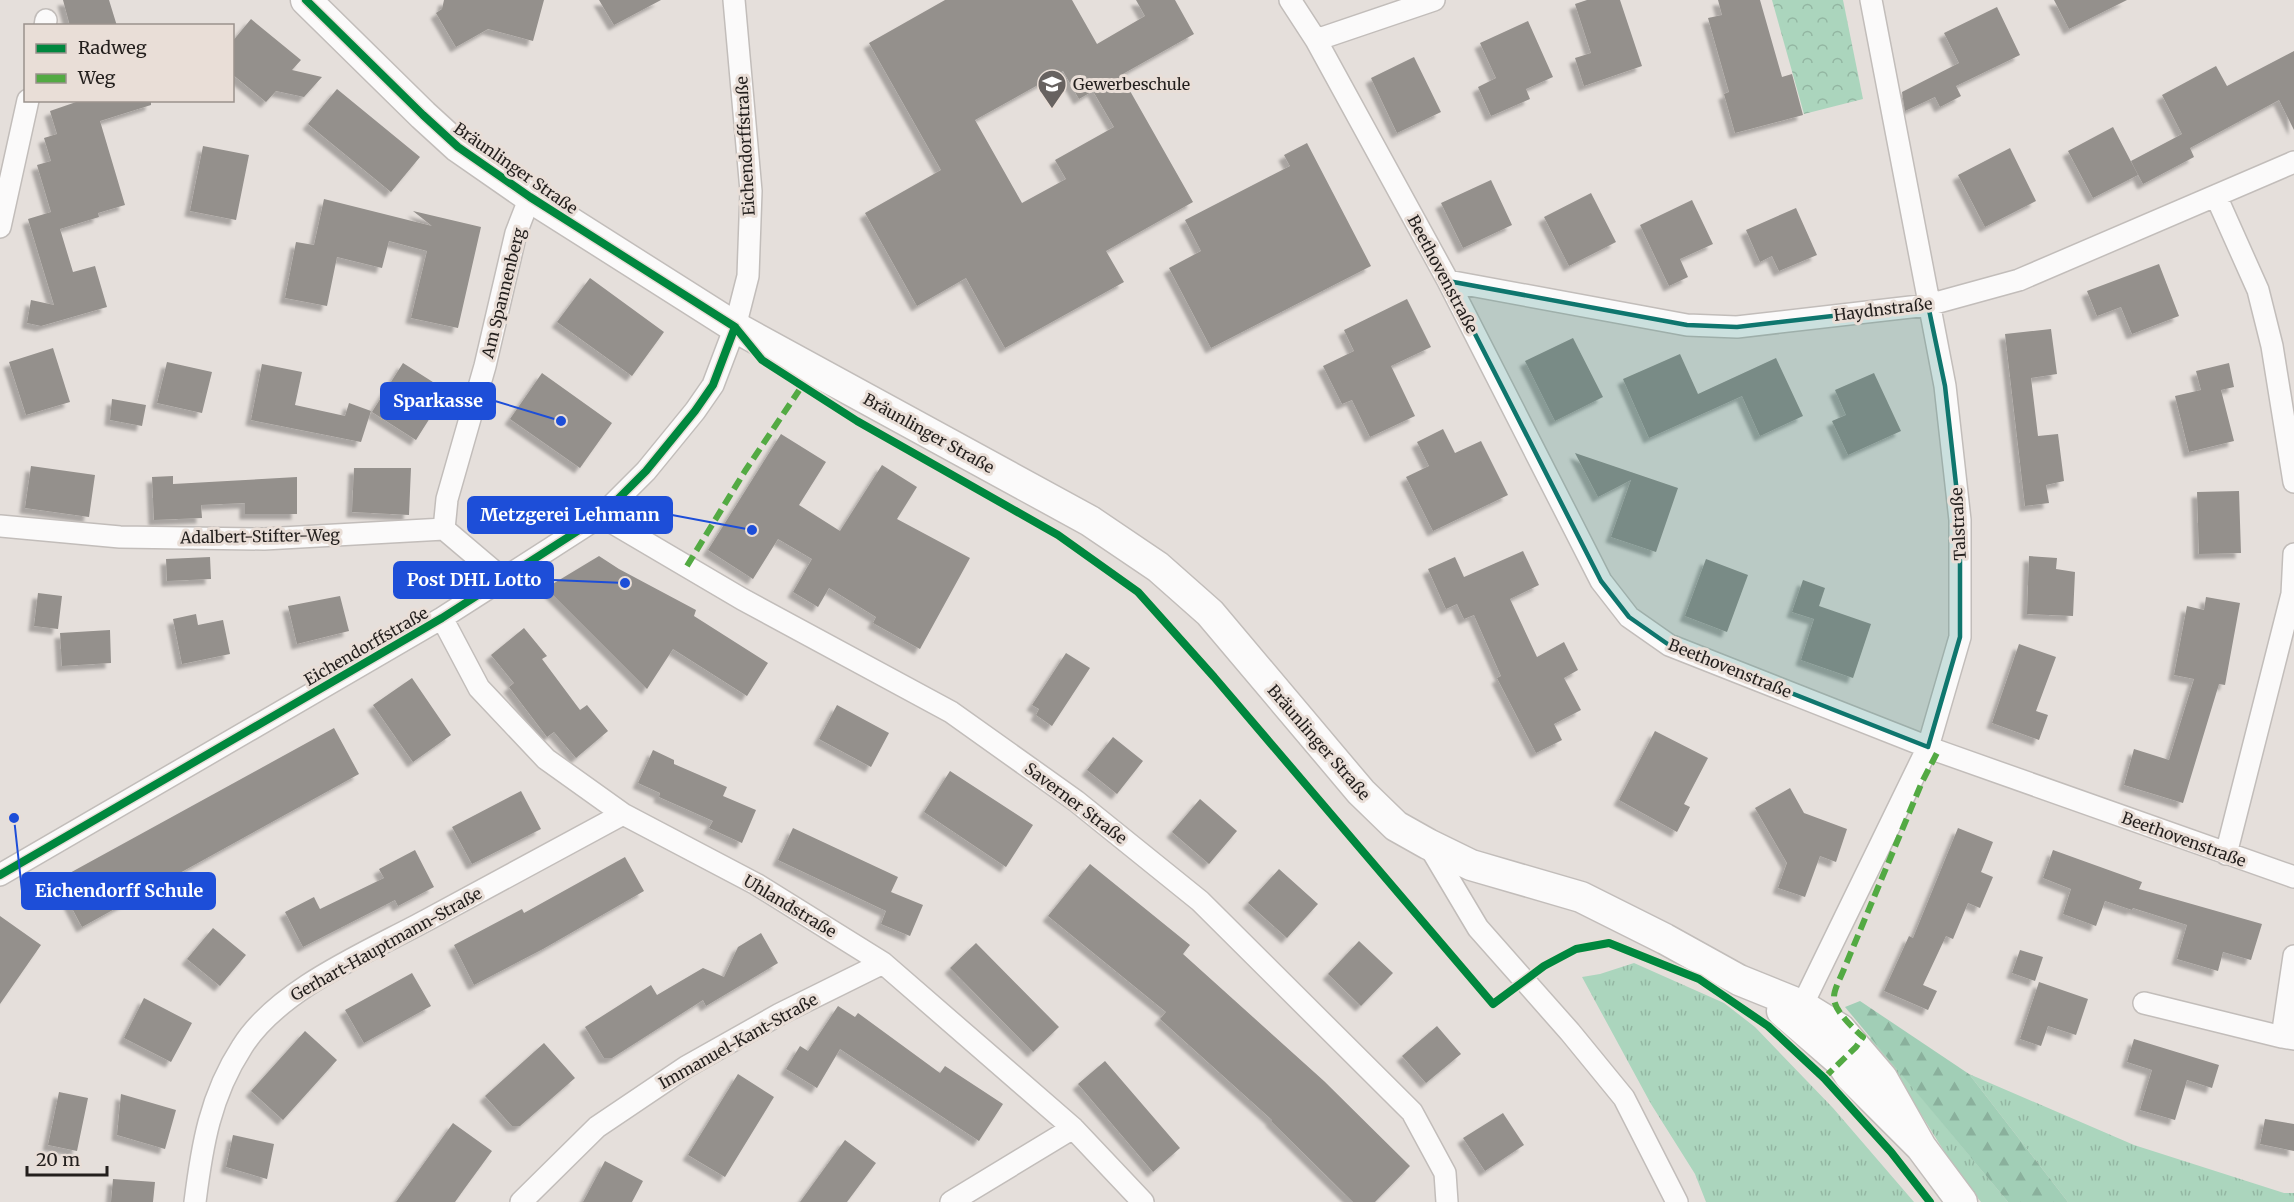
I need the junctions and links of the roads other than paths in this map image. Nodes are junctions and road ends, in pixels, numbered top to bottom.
1 (306, 0) edge
2 (734, 0) edge
3 (1290, 0) edge
4 (1434, 0) edge
5 (1870, 0) edge
6 (1316, 40) junction
7 (28, 102) edge
8 (2294, 162) edge
9 (2216, 196) junction
10 (530, 197) junction
11 (0, 227) edge
12 (1449, 281) junction
13 (1928, 305) junction
14 (735, 327) junction
15 (2294, 482) edge
16 (601, 516) junction
17 (0, 526) edge
18 (444, 529) junction
19 (2294, 554) edge
20 (502, 579) junction
21 (442, 618) junction
22 (1928, 747) junction
23 (623, 814) junction
24 (1428, 844) junction
25 (2226, 854) junction
26 (0, 875) edge
27 (2294, 877) edge
28 (2294, 956) edge
29 (883, 963) junction
30 (2144, 1003) dead end
31 (1798, 1013) junction
32 (2288, 1038) edge
33 (1073, 1128) junction
34 (195, 1202) edge
35 (520, 1202) edge
36 (951, 1202) edge
37 (1143, 1202) edge
38 (1447, 1202) edge
39 (1677, 1202) edge
40 (1962, 1202) edge

1 - 10 main road, Bräunlinger Straße
2 - 14 street, Eichendorffstraße
3 - 6 street, Beethovenstraße
4 - 6 street
5 - 13 street, Talstraße
6 - 12 street, Beethovenstraße
7 - 11 street
8 - 9 street, Haydnstraße
9 - 13 street, Haydnstraße
9 - 15 street
10 - 14 main road, Bräunlinger Straße
10 - 18 street, Am Spannenberg
12 - 13 street, Haydnstraße
12 - 22 street, Beethovenstraße
13 - 22 street, Talstraße
14 - 16 street, Eichendorffstraße
14 - 24 main road, Bräunlinger Straße
16 - 20 street, Eichendorffstraße
16 - 38 street, Saverner Straße
17 - 18 street, Adalbert-Stifter-Weg
18 - 20 street
19 - 25 street
20 - 21 street, Eichendorffstraße
21 - 23 street, Uhlandstraße
21 - 26 street, Eichendorffstraße
22 - 25 street, Beethovenstraße
22 - 31 street, Talstraße
23 - 29 street, Uhlandstraße
23 - 34 street, Gerhart-Hauptmann-Straße
24 - 31 main road, Bräunlinger Straße
24 - 39 street, Bräunlinger Straße
25 - 27 street, Beethovenstraße
28 - 32 street
29 - 33 street, Uhlandstraße
29 - 35 street, Immanuel-Kant-Straße
30 - 32 street
31 - 40 main road, Bräunlinger Straße
33 - 36 street
33 - 37 street, Uhlandstraße

